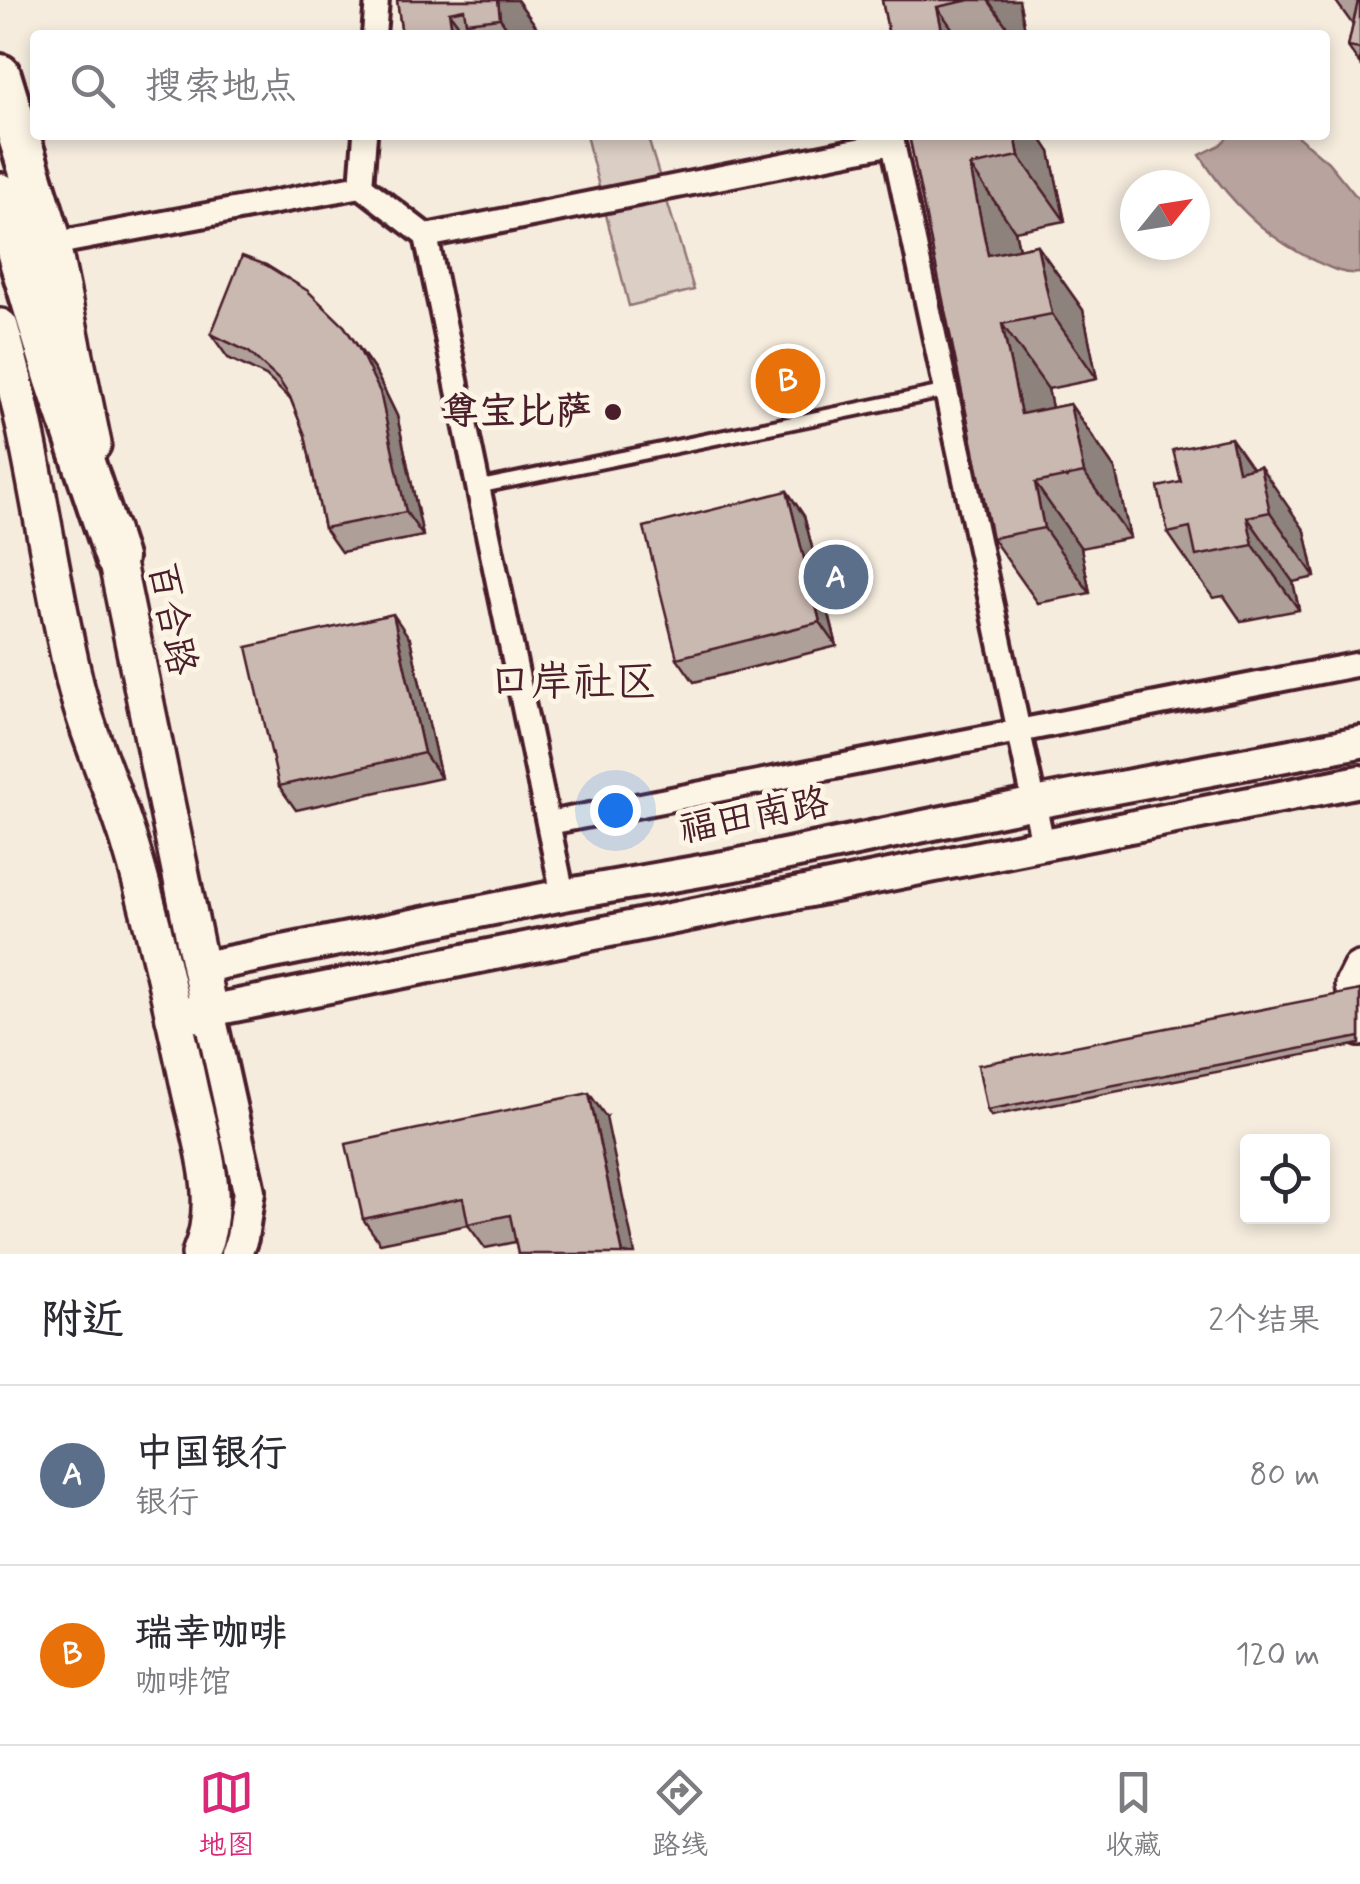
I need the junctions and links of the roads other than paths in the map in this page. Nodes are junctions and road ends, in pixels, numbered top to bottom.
1 (378, 0) edge
2 (375, 30) edge
3 (0, 76) edge
4 (365, 140) edge
5 (889, 140) edge
6 (894, 140) edge
7 (361, 186) junction
8 (0, 194) edge
9 (426, 236) junction
10 (52, 244) junction
11 (0, 327) edge
12 (946, 391) junction
13 (479, 487) junction
14 (116, 558) junction
15 (1360, 664) edge
16 (1018, 729) junction
17 (1360, 742) edge
18 (1360, 781) edge
19 (1034, 802) junction
20 (549, 823) junction
21 (1043, 844) junction
22 (563, 895) junction
23 (1360, 970) edge
24 (182, 971) junction
25 (191, 1015) junction
26 (1360, 1028) edge
27 (200, 1254) edge
28 (236, 1254) edge

1 - 2 street
3 - 10 highway
4 - 7 street
5 - 9 street
6 - 12 street
7 - 9 street
7 - 10 street
8 - 14 highway
9 - 13 street
10 - 14 main road, 百合路
11 - 24 main road, 百合路
12 - 13 lane
12 - 16 street
13 - 20 street
14 - 24 main road, 百合路
15 - 16 street
16 - 19 street
16 - 20 street
17 - 19 street, 福田南路
18 - 21 street
19 - 21 street
19 - 22 street, 福田南路
20 - 22 street
21 - 25 street
22 - 24 street, 福田南路
23 - 26 main road
24 - 25 main road, 百合路
25 - 27 main road, 百合路
25 - 28 street

